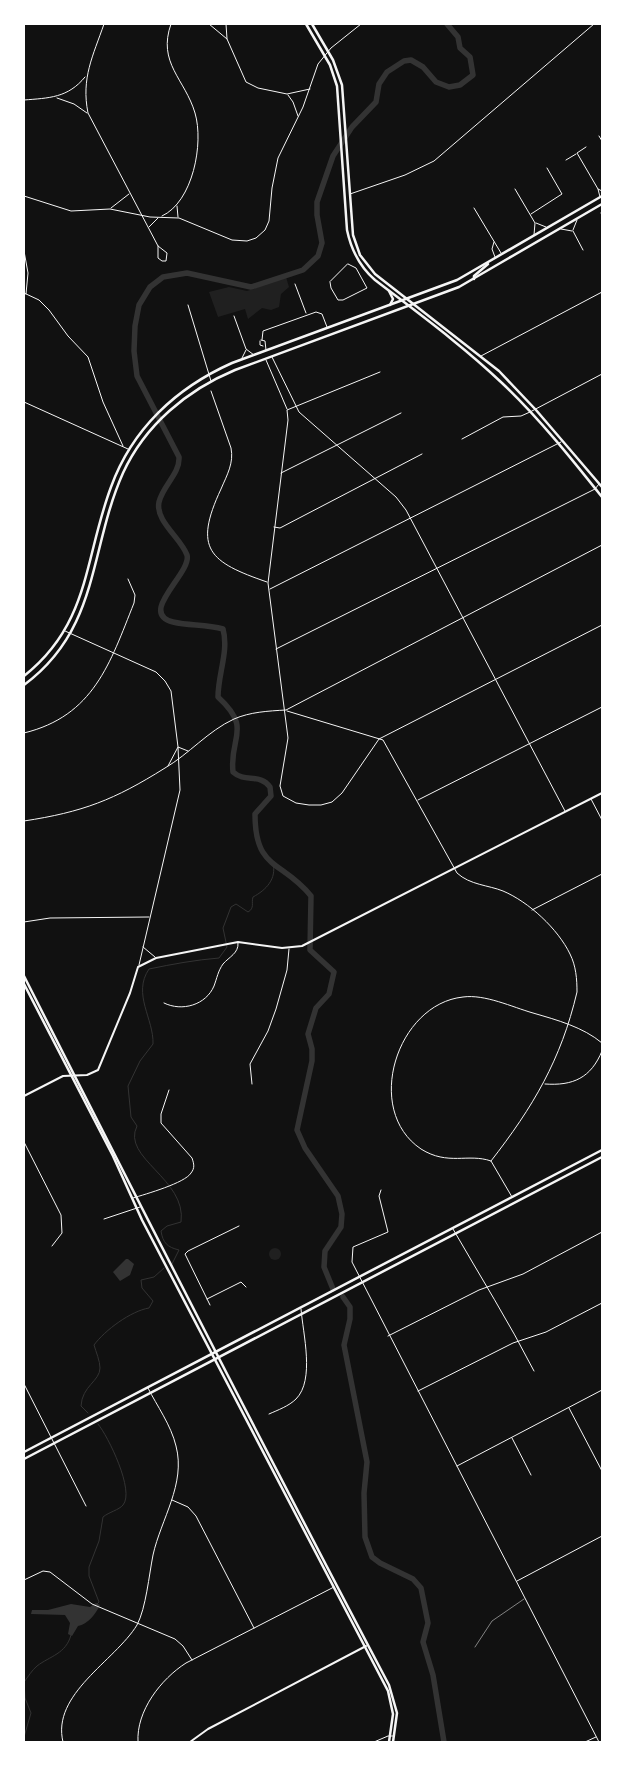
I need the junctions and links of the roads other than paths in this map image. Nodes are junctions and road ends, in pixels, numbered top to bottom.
1 (104, 24) edge
2 (171, 24) edge
3 (209, 24) edge
4 (226, 24) edge
5 (306, 24) edge
6 (312, 24) edge
7 (361, 24) edge
8 (594, 24) edge
9 (227, 39) junction
10 (328, 50) junction
11 (324, 54) junction
12 (86, 76) junction
13 (310, 89) junction
14 (287, 94) junction
15 (56, 98) junction
16 (24, 100) edge
17 (88, 114) junction
18 (298, 117) junction
19 (599, 136) dead end
20 (602, 141) edge
21 (586, 146) dead end
22 (577, 153) junction
23 (566, 160) dead end
24 (547, 168) dead end
25 (515, 189) dead end
26 (598, 189) junction
27 (602, 192) edge
28 (130, 193) junction
29 (345, 194) junction
30 (350, 194) junction
31 (24, 196) edge
32 (601, 197) edge
33 (602, 204) edge
34 (177, 206) junction
35 (474, 208) dead end
36 (110, 209) junction
37 (531, 214) junction
38 (141, 215) junction
39 (160, 217) junction
40 (179, 218) junction
41 (577, 218) junction
42 (535, 223) junction
43 (148, 228) junction
44 (548, 228) junction
45 (560, 228) junction
46 (572, 231) junction
47 (534, 236) junction
48 (494, 241) junction
49 (158, 246) junction
50 (582, 250) dead end
51 (24, 251) edge
52 (502, 255) junction
53 (495, 259) junction
54 (506, 261) junction
55 (489, 263) junction
56 (368, 265) junction
57 (364, 268) junction
58 (357, 269) junction
59 (360, 273) junction
60 (474, 279) junction
61 (295, 284) dead end
62 (389, 291) junction
63 (602, 292) edge
64 (25, 294) edge
65 (408, 299) junction
66 (403, 301) junction
67 (415, 304) junction
68 (188, 305) dead end
69 (389, 306) junction
70 (408, 306) junction
71 (307, 315) junction
72 (234, 316) dead end
73 (327, 329) junction
74 (454, 333) junction
75 (450, 338) junction
76 (262, 340) junction
77 (264, 346) junction
78 (246, 349) junction
79 (266, 351) junction
80 (254, 355) junction
81 (481, 356) junction
82 (272, 357) junction
83 (266, 359) junction
84 (241, 360) junction
85 (478, 360) junction
86 (380, 372) dead end
87 (209, 374) junction
88 (602, 374) edge
89 (211, 381) junction
90 (210, 391) dead end
91 (24, 402) edge
92 (295, 407) junction
93 (287, 410) junction
94 (536, 410) junction
95 (530, 412) junction
96 (401, 414) dead end
97 (462, 438) dead end
98 (562, 441) junction
99 (557, 444) junction
100 (123, 446) junction
101 (338, 446) junction
102 (129, 450) junction
103 (134, 453) junction
104 (422, 454) dead end
105 (281, 473) junction
106 (374, 478) junction
107 (601, 485) edge
108 (595, 489) junction
109 (602, 497) edge
110 (411, 518) junction
111 (274, 528) junction
112 (96, 537) junction
113 (103, 538) junction
114 (602, 545) edge
115 (438, 567) junction
116 (128, 580) dead end
117 (268, 583) junction
118 (269, 590) junction
119 (464, 618) junction
120 (602, 625) edge
121 (65, 632) junction
122 (70, 634) junction
123 (276, 649) junction
124 (114, 654) junction
125 (24, 676) edge
126 (496, 679) junction
127 (24, 685) edge
128 (602, 707) edge
129 (286, 710) junction
130 (24, 733) edge
131 (379, 739) junction
132 (530, 744) junction
133 (178, 746) junction
134 (188, 751) junction
135 (178, 759) junction
136 (168, 767) junction
137 (602, 793) edge
138 (591, 799) junction
139 (418, 800) junction
140 (566, 812) junction
141 (602, 820) edge
142 (24, 821) edge
143 (454, 868) junction
144 (602, 874) edge
145 (532, 910) junction
146 (150, 917) junction
147 (24, 922) edge
148 (238, 942) junction
149 (142, 946) junction
150 (290, 949) junction
151 (156, 958) junction
152 (138, 967) junction
153 (24, 976) edge
154 (24, 984) edge
155 (30, 992) junction
156 (164, 1003) dead end
157 (567, 1024) junction
158 (47, 1026) junction
159 (602, 1043) edge
160 (602, 1051) edge
161 (70, 1075) junction
162 (75, 1075) junction
163 (252, 1084) dead end
164 (544, 1084) junction
165 (169, 1090) dead end
166 (24, 1096) edge
167 (98, 1123) junction
168 (24, 1142) edge
169 (602, 1150) edge
170 (602, 1157) edge
171 (491, 1160) junction
172 (580, 1162) junction
173 (584, 1167) junction
174 (381, 1190) dead end
175 (512, 1197) junction
176 (135, 1198) junction
177 (515, 1203) junction
178 (139, 1207) junction
179 (104, 1219) dead end
180 (238, 1226) dead end
181 (452, 1228) junction
182 (602, 1232) edge
183 (456, 1234) junction
184 (52, 1246) dead end
185 (158, 1246) junction
186 (358, 1278) junction
187 (361, 1284) junction
188 (246, 1287) dead end
189 (486, 1287) junction
190 (206, 1299) junction
191 (602, 1303) edge
192 (210, 1305) dead end
193 (301, 1309) junction
194 (301, 1315) junction
195 (203, 1327) junction
196 (266, 1327) junction
197 (199, 1329) junction
198 (268, 1332) junction
199 (388, 1336) junction
200 (519, 1341) junction
201 (217, 1353) junction
202 (212, 1355) junction
203 (220, 1358) junction
204 (215, 1361) junction
205 (534, 1371) dead end
206 (232, 1382) junction
207 (24, 1384) edge
208 (227, 1385) junction
209 (147, 1387) junction
210 (602, 1390) edge
211 (418, 1391) junction
212 (150, 1393) junction
213 (569, 1407) junction
214 (269, 1414) dead end
215 (256, 1432) junction
216 (252, 1434) junction
217 (50, 1438) junction
218 (511, 1438) junction
219 (53, 1444) junction
220 (24, 1452) edge
221 (24, 1459) edge
222 (456, 1466) junction
223 (602, 1471) edge
224 (531, 1475) dead end
225 (286, 1488) junction
226 (282, 1490) junction
227 (171, 1500) junction
228 (86, 1506) dead end
229 (602, 1536) edge
230 (314, 1546) junction
231 (24, 1580) edge
232 (516, 1582) junction
233 (335, 1586) junction
234 (524, 1599) junction
235 (138, 1623) junction
236 (254, 1628) junction
237 (366, 1646) junction
238 (475, 1647) dead end
239 (193, 1660) junction
240 (390, 1691) junction
241 (390, 1736) junction
242 (394, 1736) junction
243 (596, 1736) junction
244 (63, 1742) edge
245 (138, 1742) edge
246 (190, 1742) edge
247 (374, 1742) edge
248 (389, 1742) edge
249 (394, 1742) edge
250 (585, 1742) edge
251 (599, 1742) edge

1 - 12 street
2 - 34 street
3 - 9 street
4 - 9 street
5 - 11 main road
6 - 10 main road
7 - 10 street
8 - 30 street
9 - 14 street
10 - 11 street
10 - 30 main road
11 - 13 street
11 - 29 main road
12 - 15 street
12 - 17 street
13 - 14 street
13 - 18 street
14 - 18 street
15 - 16 street
15 - 17 street
17 - 28 street
18 - 40 street
19 - 20 street
21 - 22 street
22 - 23 street
22 - 26 street
24 - 37 street
25 - 37 street
26 - 27 street
26 - 32 street
28 - 36 street
28 - 38 street
29 - 30 main road
29 - 57 main road
30 - 56 main road
31 - 36 street
32 - 44 main road
33 - 41 main road
34 - 39 street
34 - 40 street
35 - 48 street
36 - 38 street
37 - 42 street
38 - 39 street
38 - 43 street
39 - 40 street
39 - 43 street
41 - 45 main road
41 - 46 street
42 - 44 street
42 - 47 street
43 - 49 street
44 - 47 main road
45 - 46 street
45 - 54 main road
46 - 50 street
47 - 52 main road
48 - 52 street
48 - 53 street
49 - 49 street
51 - 64 street
52 - 53 main road
52 - 54 main road
53 - 55 main road
54 - 60 main road
55 - 60 main road
55 - 65 main road
56 - 57 main road
56 - 65 main road
57 - 58 street
57 - 59 street
57 - 62 main road
58 - 59 street
58 - 59 street
60 - 67 main road
61 - 71 street
62 - 66 main road
62 - 69 main road
63 - 81 street
64 - 100 street
65 - 66 main road
65 - 67 main road
66 - 69 main road
66 - 70 main road
67 - 70 main road
67 - 74 main road
68 - 87 street
69 - 73 main road
70 - 75 main road
70 - 82 main road
71 - 73 street
71 - 76 street
72 - 78 street
73 - 79 main road
74 - 75 main road
74 - 81 main road
75 - 85 main road
76 - 77 street
76 - 77 street
77 - 79 street
78 - 80 street
78 - 84 street
79 - 80 main road
79 - 82 main road
79 - 83 main road
80 - 84 main road
81 - 85 main road
81 - 94 main road
82 - 83 main road
82 - 92 street
83 - 89 main road
83 - 93 street
84 - 87 main road
85 - 95 main road
86 - 92 street
87 - 89 street
87 - 102 main road
88 - 94 street
89 - 103 main road
90 - 117 street
91 - 100 street
92 - 93 street
92 - 101 street
93 - 105 street
94 - 95 street
94 - 98 main road
95 - 97 street
95 - 99 main road
96 - 101 street
98 - 99 street
98 - 107 main road
99 - 108 main road
99 - 110 street
100 - 102 street
101 - 105 street
101 - 106 street
102 - 103 main road
102 - 112 main road
103 - 113 main road
104 - 106 street
105 - 111 street
106 - 110 street
106 - 111 street
107 - 108 street
108 - 109 main road
108 - 115 street
110 - 115 street
110 - 118 street
111 - 117 street
112 - 113 main road
112 - 121 main road
113 - 122 main road
114 - 119 street
115 - 119 street
115 - 123 street
116 - 124 street
117 - 118 street
118 - 123 street
119 - 126 street
119 - 129 street
120 - 126 street
121 - 122 street
121 - 125 main road
122 - 124 street
122 - 127 main road
123 - 129 street
124 - 130 street
124 - 133 street
126 - 131 street
126 - 132 street
128 - 132 street
129 - 131 street
129 - 131 street
129 - 134 street
131 - 139 street
132 - 139 street
132 - 140 street
133 - 134 street
133 - 135 street
133 - 136 street
134 - 135 street
135 - 136 street
135 - 146 street
136 - 142 street
137 - 138 street
138 - 140 street
138 - 141 street
139 - 143 street
140 - 143 street
143 - 145 street
143 - 150 street
144 - 145 street
145 - 157 street
146 - 147 street
146 - 149 street
148 - 150 street
148 - 151 street
148 - 156 street
149 - 151 street
149 - 152 street
150 - 163 street
151 - 152 street
152 - 162 street
153 - 155 main road
154 - 155 main road
155 - 158 main road
157 - 159 street
157 - 164 street
157 - 171 street
158 - 161 main road
158 - 162 main road
160 - 164 street
161 - 162 street
161 - 166 street
161 - 167 main road
162 - 167 main road
164 - 171 street
165 - 176 street
167 - 176 main road
168 - 184 street
169 - 172 main road
170 - 173 main road
171 - 175 street
172 - 173 main road
172 - 175 main road
173 - 177 main road
174 - 186 street
175 - 177 main road
175 - 181 main road
176 - 178 main road
177 - 183 main road
178 - 179 street
178 - 185 main road
180 - 190 street
181 - 183 street
181 - 186 main road
182 - 189 street
183 - 187 main road
183 - 189 street
185 - 195 main road
185 - 197 main road
186 - 187 street
186 - 193 main road
187 - 194 main road
187 - 199 street
188 - 190 street
189 - 199 street
189 - 200 street
190 - 192 street
191 - 200 street
193 - 194 street
193 - 196 main road
194 - 198 main road
194 - 214 street
195 - 197 main road
195 - 201 main road
196 - 198 main road
196 - 201 main road
197 - 202 main road
198 - 203 main road
199 - 211 street
200 - 205 street
200 - 211 street
201 - 202 main road
201 - 203 main road
202 - 204 main road
202 - 209 main road
203 - 204 main road
203 - 206 main road
204 - 208 main road
204 - 212 main road
206 - 208 main road
206 - 215 main road
207 - 217 street
208 - 216 main road
209 - 212 street
209 - 217 main road
210 - 213 street
211 - 222 street
212 - 219 main road
212 - 227 street
213 - 218 street
213 - 223 street
215 - 216 main road
215 - 225 main road
216 - 226 main road
217 - 219 street
217 - 220 main road
218 - 222 street
218 - 224 street
219 - 221 main road
219 - 228 street
222 - 232 street
225 - 226 main road
225 - 230 main road
226 - 230 main road
227 - 235 street
227 - 236 street
229 - 232 street
230 - 233 main road
231 - 235 street
232 - 234 street
233 - 236 street
233 - 237 main road
234 - 238 lane
234 - 243 street
235 - 239 street
235 - 244 street
236 - 239 street
237 - 240 main road
237 - 246 street
239 - 245 street
240 - 241 main road
240 - 242 main road
241 - 242 street
241 - 247 street
241 - 248 main road
242 - 249 main road
243 - 250 street
243 - 251 street

